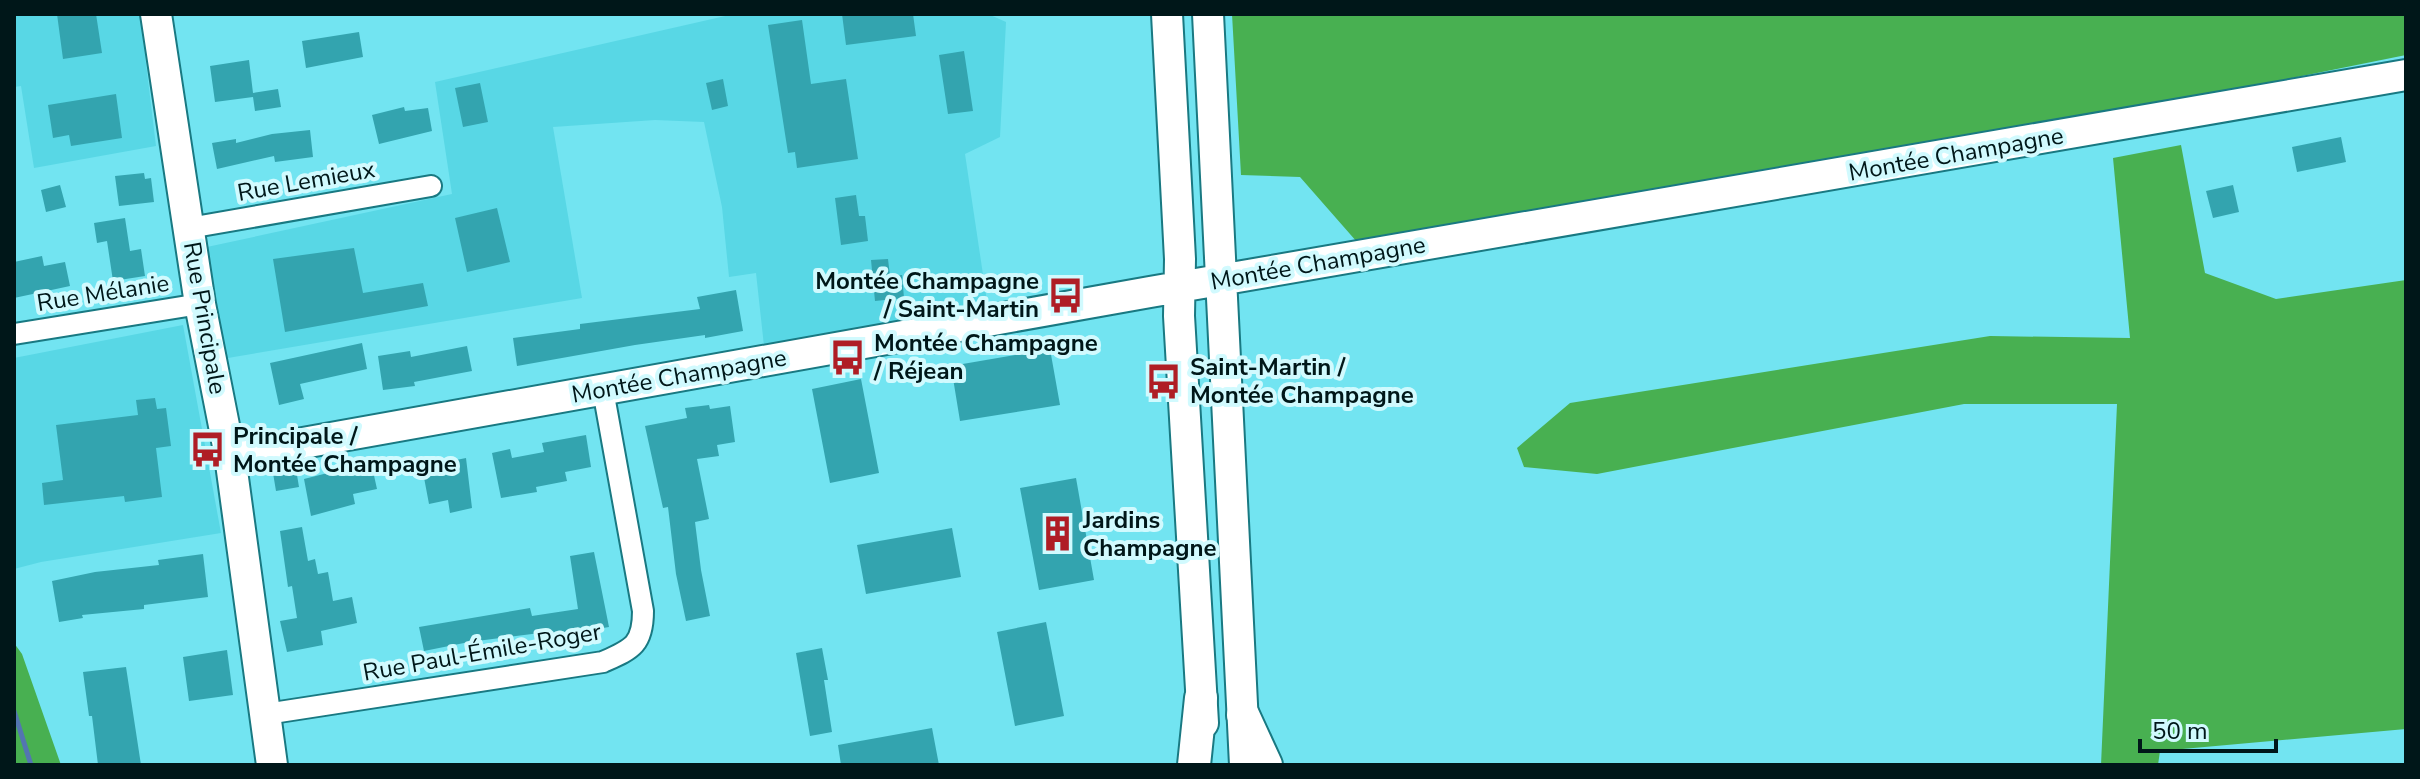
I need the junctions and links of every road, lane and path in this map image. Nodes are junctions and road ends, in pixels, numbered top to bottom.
1 (156, 14) edge
2 (1167, 14) edge
3 (1208, 14) edge
4 (2406, 75) edge
5 (431, 186) dead end
6 (189, 228) junction
7 (1222, 280) junction
8 (1180, 287) junction
9 (200, 304) junction
10 (14, 334) edge
11 (603, 390) junction
12 (230, 456) junction
13 (1201, 698) junction
14 (266, 714) junction
15 (1243, 715) junction
16 (272, 765) edge
17 (1194, 765) edge
18 (1205, 765) edge
19 (1245, 765) edge
20 (1266, 765) edge

1 - 6 street, Rue Principale
2 - 8 street
3 - 7 street
4 - 7 street, Montée Champagne
5 - 6 street, Rue Lemieux
6 - 9 street, Rue Principale
7 - 8 street, Montée Champagne
7 - 15 street
8 - 11 street, Montée Champagne
8 - 13 street
9 - 10 street, Rue Mélanie
9 - 12 street, Rue Principale
11 - 12 street, Montée Champagne
11 - 14 street, Rue Paul-Émile-Roger
12 - 14 street, Rue Principale
13 - 17 main road
13 - 18 street
14 - 16 street, Rue Principale
15 - 19 street
15 - 20 main road

